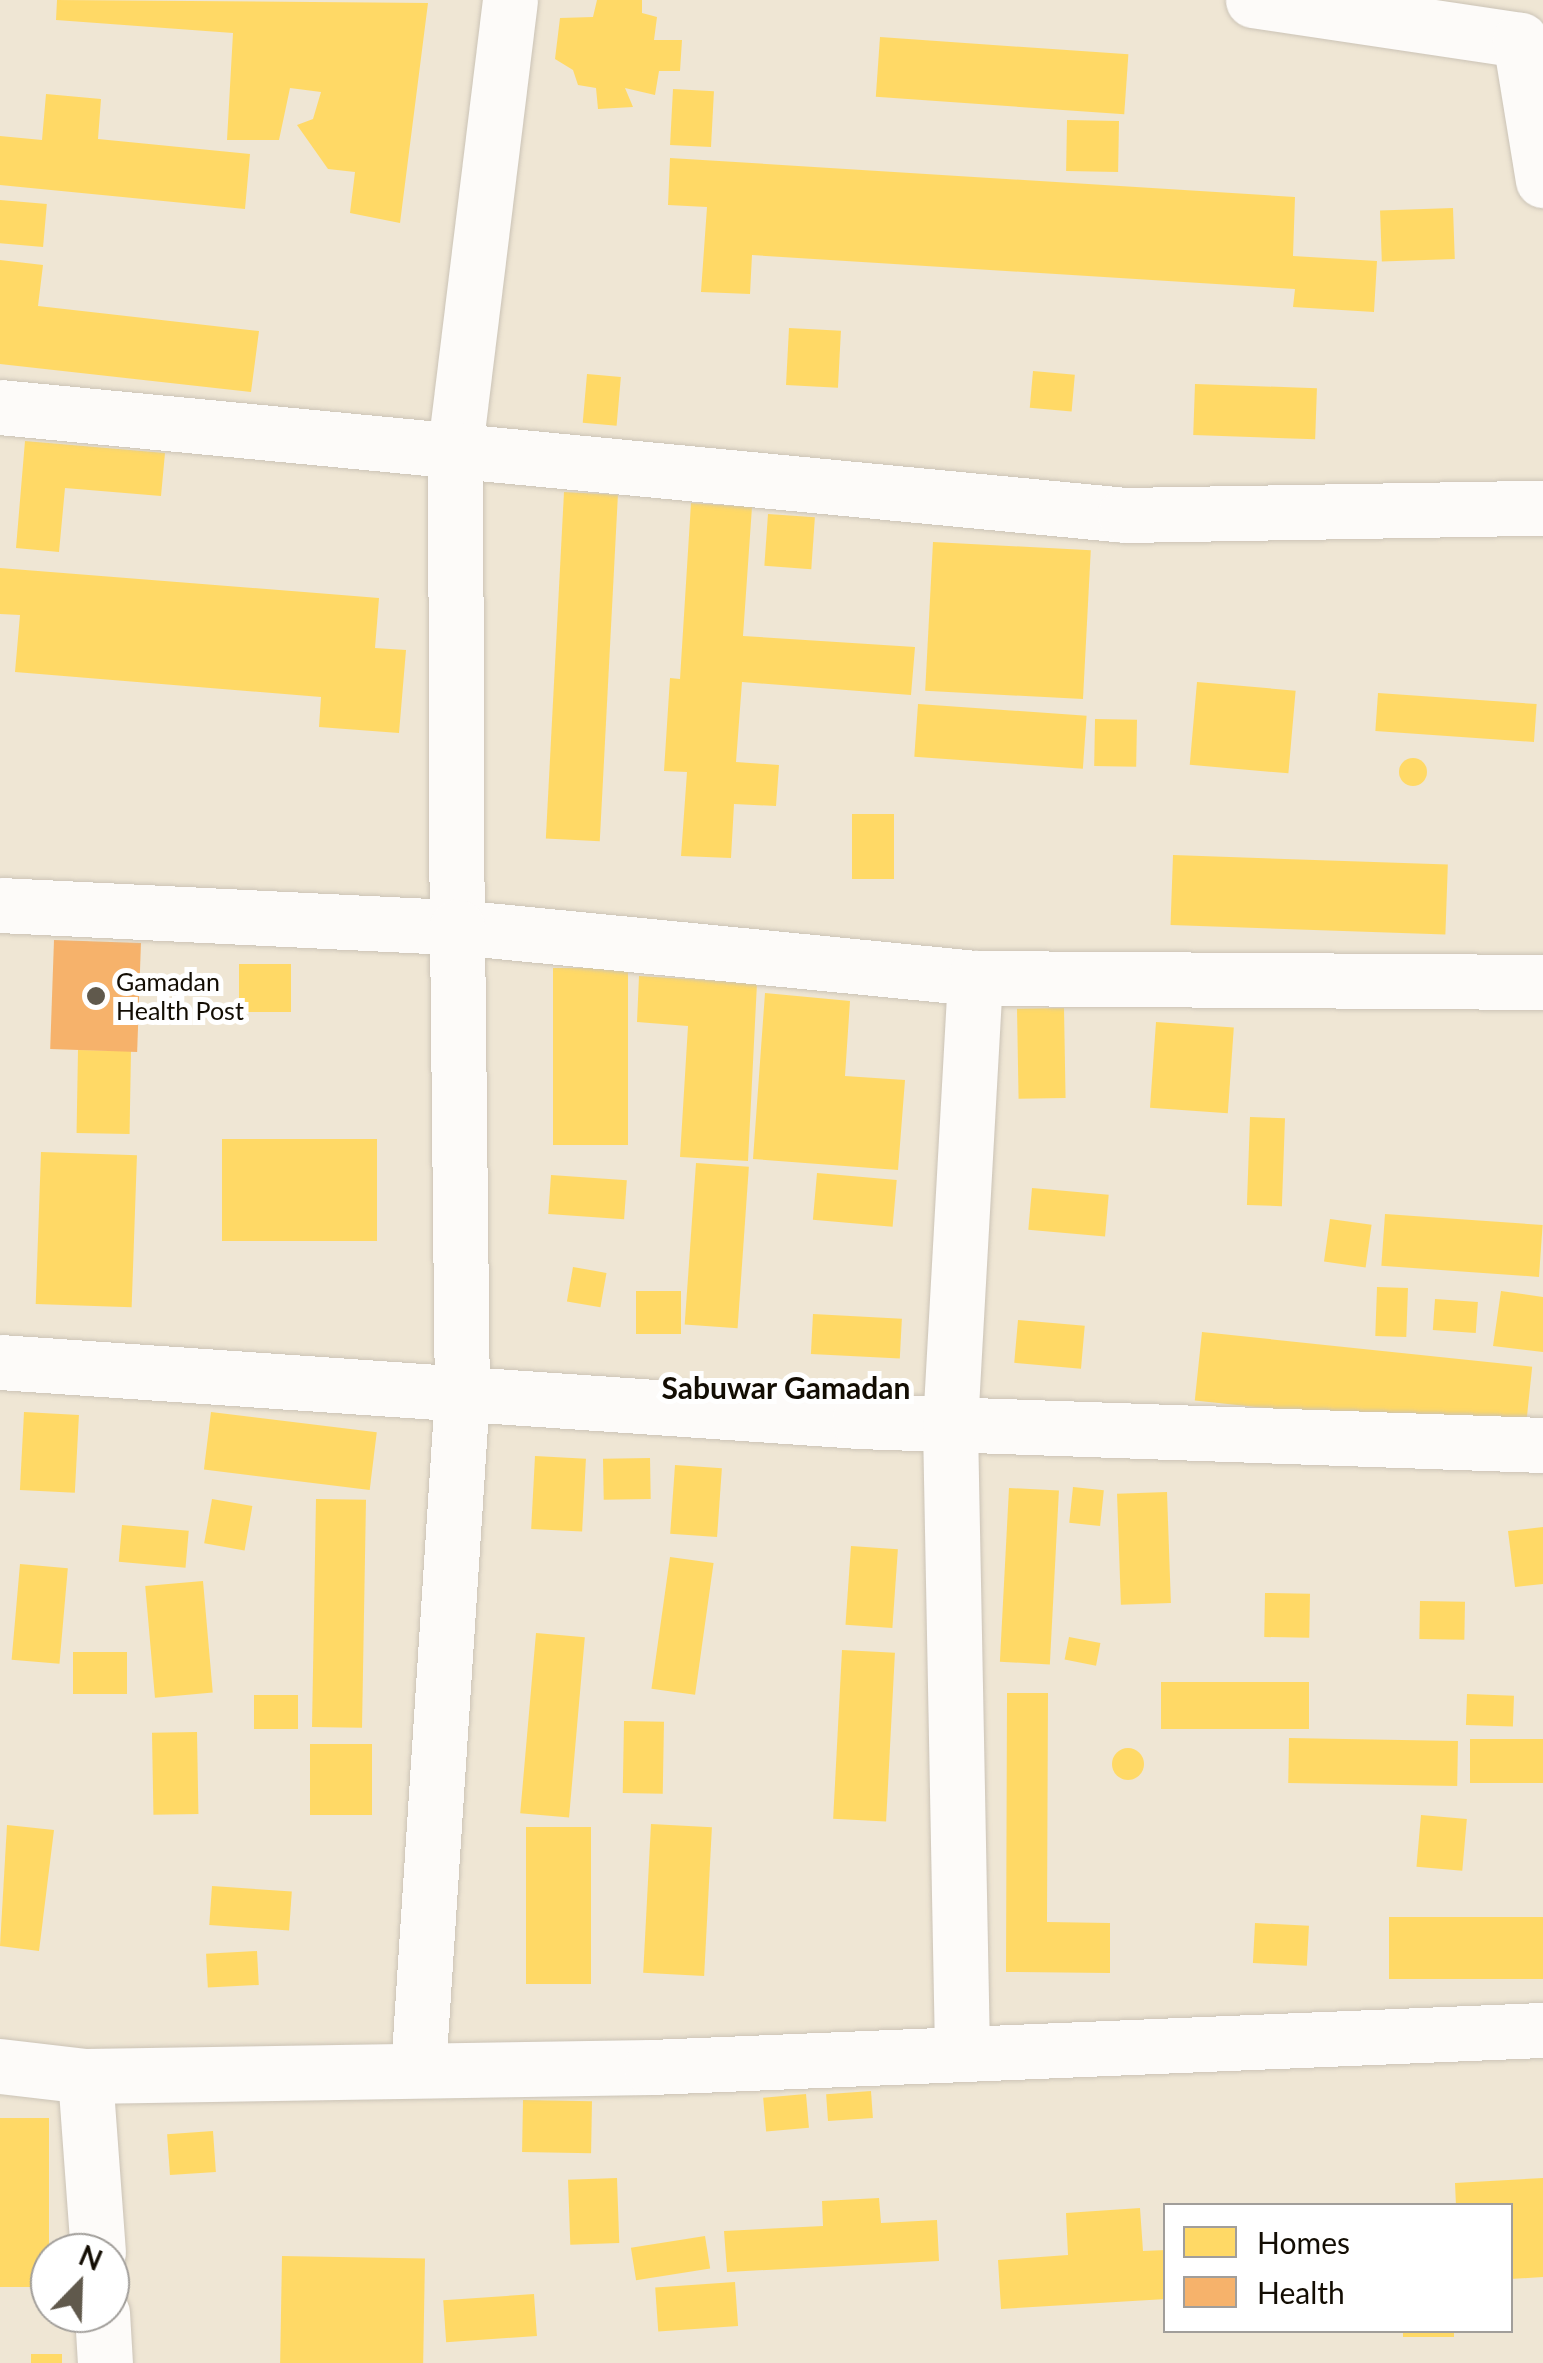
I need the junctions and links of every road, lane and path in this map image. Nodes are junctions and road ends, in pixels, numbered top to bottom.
1 (510, 0) edge
2 (1253, 0) edge
3 (1521, 20) edge
4 (1543, 180) edge
5 (0, 407) edge
6 (454, 450) junction
7 (1543, 508) edge
8 (0, 906) edge
9 (457, 927) junction
10 (975, 978) junction
11 (1543, 982) edge
12 (0, 1362) edge
13 (462, 1394) junction
14 (950, 1424) junction
15 (1543, 1445) edge
16 (1543, 2030) edge
17 (962, 2051) junction
18 (0, 2066) edge
19 (418, 2070) junction
20 (85, 2076) junction
21 (97, 2233) edge
22 (104, 2333) edge
23 (106, 2363) edge

1 - 6 street
2 - 3 street
3 - 4 street
5 - 6 street
6 - 7 street
6 - 9 street
8 - 9 street
9 - 10 street
9 - 13 street
10 - 11 street
10 - 14 street
12 - 13 street
13 - 14 street
13 - 19 street
14 - 15 street
14 - 17 street
16 - 17 street
17 - 19 street
18 - 20 street
19 - 20 street
20 - 21 street
22 - 23 street

